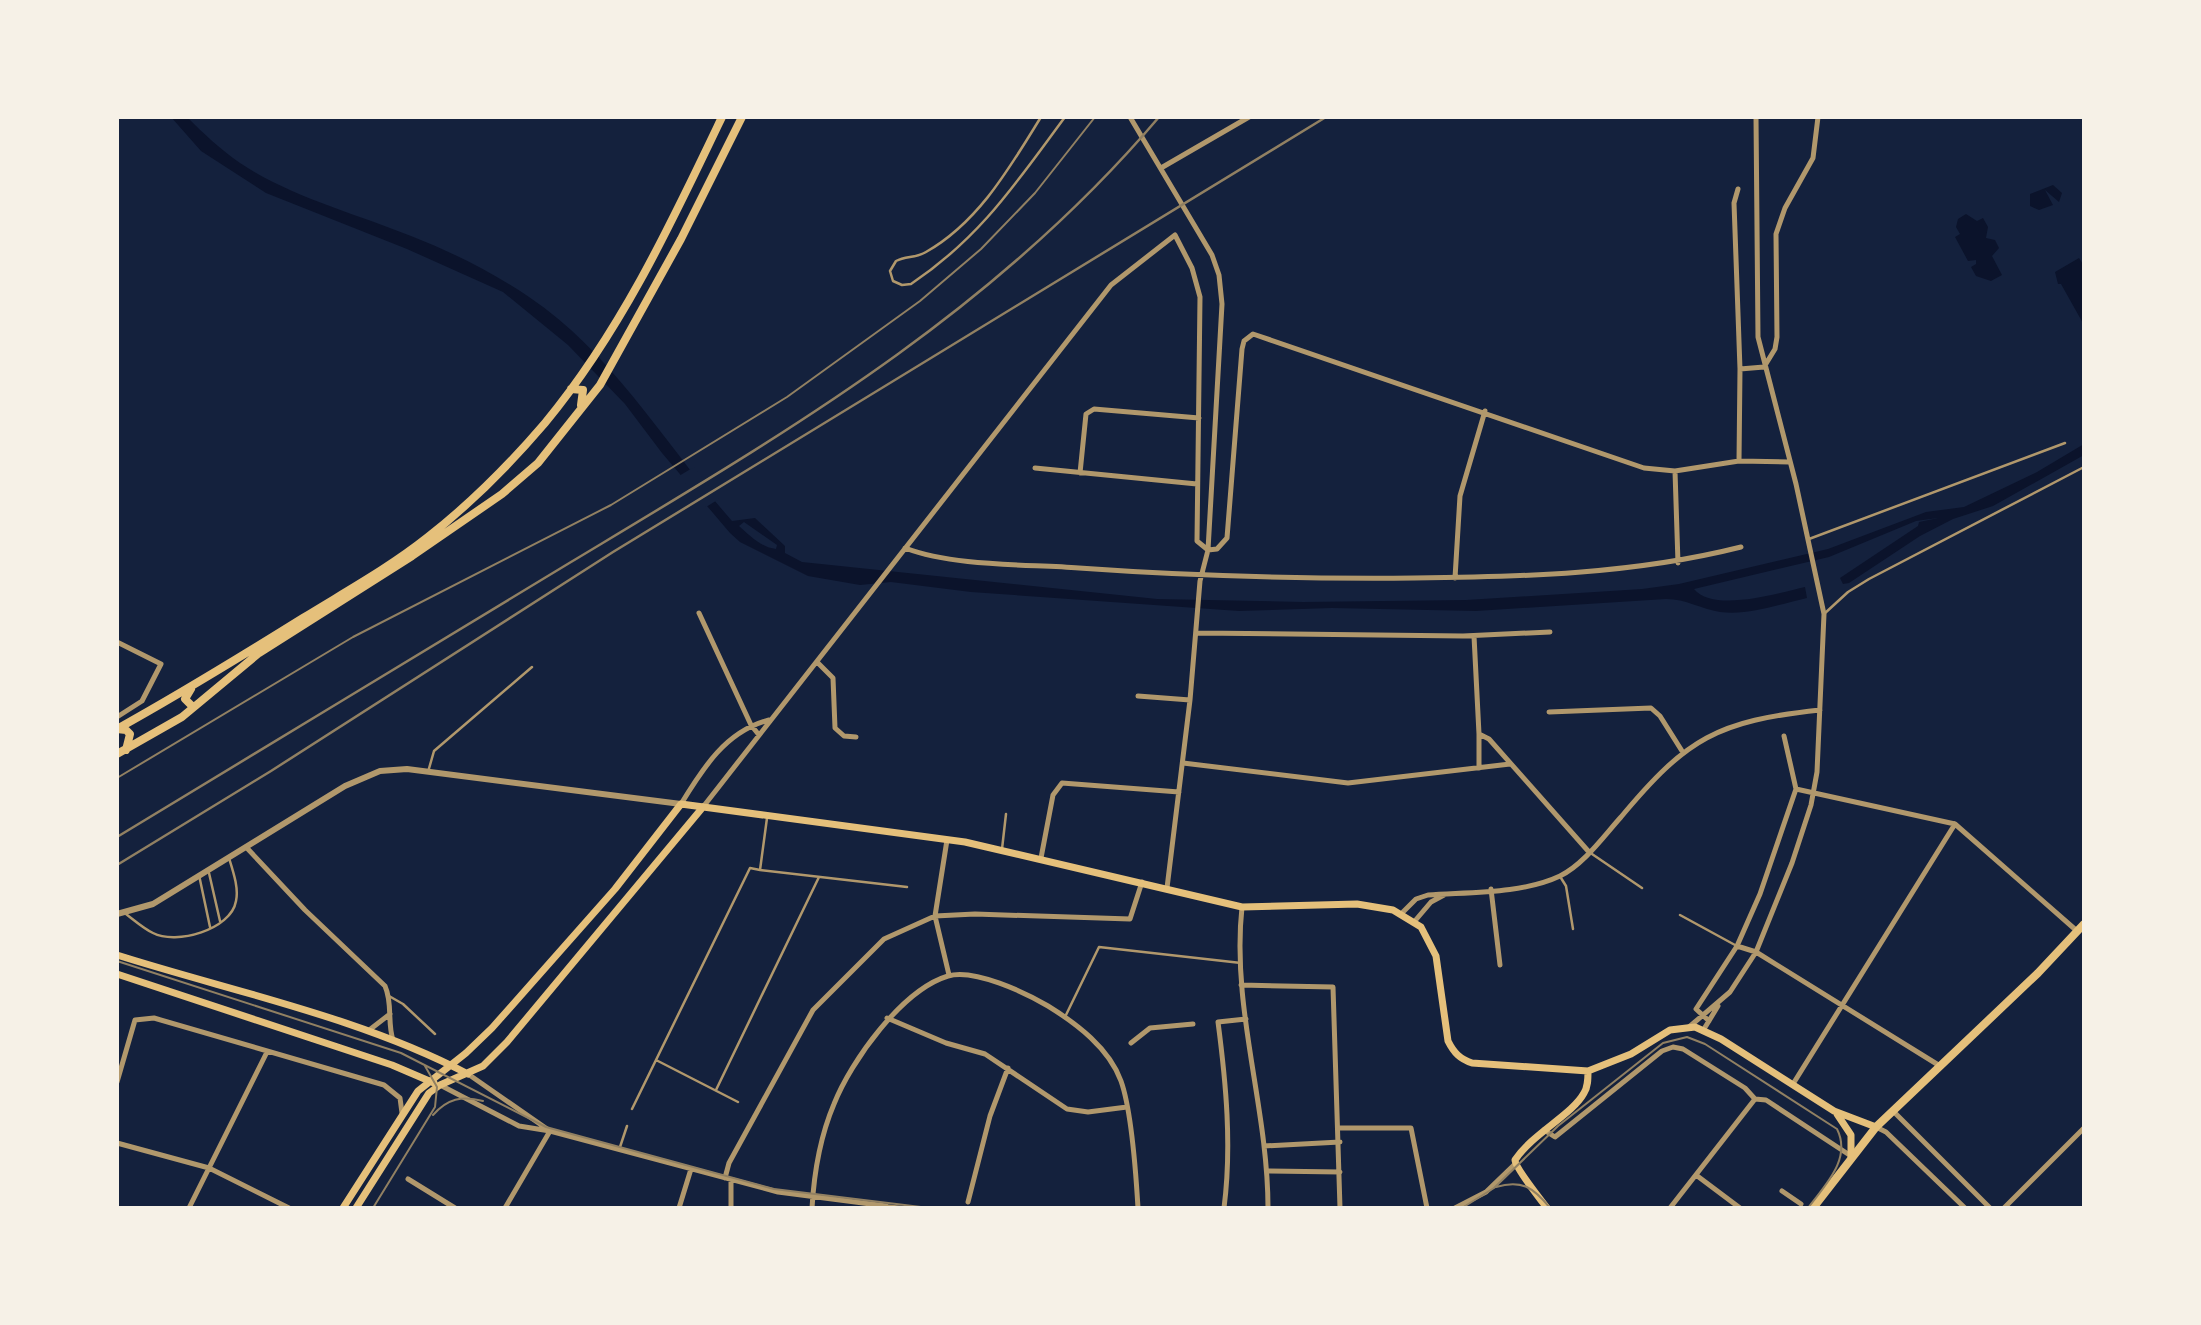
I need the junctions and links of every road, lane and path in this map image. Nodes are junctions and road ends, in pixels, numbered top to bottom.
1 (722, 117) edge
2 (742, 117) edge
3 (1041, 117) edge
4 (1065, 117) edge
5 (1130, 117) edge
6 (1249, 117) edge
7 (1756, 117) edge
8 (1818, 117) edge
9 (1161, 168) junction
10 (1738, 189) dead end
11 (1764, 368) junction
12 (1740, 369) junction
13 (571, 389) junction
14 (1485, 411) junction
15 (579, 412) junction
16 (1199, 418) junction
17 (2065, 443) dead end
18 (1738, 461) junction
19 (1789, 462) junction
20 (2084, 467) edge
21 (1035, 468) dead end
22 (1675, 471) junction
23 (1080, 473) junction
24 (1197, 484) junction
25 (1809, 539) junction
26 (1741, 547) dead end
27 (905, 548) junction
28 (1208, 550) junction
29 (1678, 563) junction
30 (1202, 576) junction
31 (1455, 578) junction
32 (699, 613) dead end
33 (1824, 614) junction
34 (1549, 632) dead end
35 (1197, 633) junction
36 (1474, 636) junction
37 (117, 642) edge
38 (817, 662) junction
39 (532, 667) dead end
40 (194, 685) junction
41 (1138, 696) dead end
42 (1190, 700) junction
43 (193, 707) junction
44 (1820, 710) junction
45 (1549, 712) dead end
46 (117, 718) edge
47 (769, 720) junction
48 (751, 725) junction
49 (117, 729) edge
50 (1479, 734) junction
51 (759, 735) junction
52 (1784, 736) dead end
53 (856, 737) dead end
54 (1682, 751) junction
55 (121, 752) edge
56 (1183, 763) junction
57 (1510, 764) junction
58 (1479, 768) junction
59 (428, 772) junction
60 (1796, 789) junction
61 (1815, 791) junction
62 (1179, 792) junction
63 (681, 804) junction
64 (703, 807) junction
65 (768, 814) junction
66 (1006, 814) dead end
67 (1955, 824) junction
68 (947, 840) junction
69 (246, 847) junction
70 (1002, 849) junction
71 (1589, 852) junction
72 (229, 857) junction
73 (1041, 858) junction
74 (208, 869) junction
75 (760, 870) junction
76 (199, 875) junction
77 (1560, 876) junction
78 (819, 877) junction
79 (1142, 882) junction
80 (907, 887) dead end
81 (1167, 888) junction
82 (1642, 888) dead end
83 (1491, 889) junction
84 (1450, 894) junction
85 (1242, 907) junction
86 (117, 914) edge
87 (126, 914) junction
88 (1401, 914) junction
89 (1680, 915) dead end
90 (935, 916) junction
91 (220, 921) junction
92 (1415, 922) junction
93 (210, 927) junction
94 (2080, 928) edge
95 (1573, 929) dead end
96 (1737, 946) junction
97 (1756, 952) junction
98 (117, 955) edge
99 (1241, 963) junction
100 (1500, 965) dead end
101 (117, 974) edge
102 (949, 975) junction
103 (1241, 985) junction
104 (389, 996) junction
105 (1720, 1003) junction
106 (1842, 1004) junction
107 (390, 1014) junction
108 (1701, 1015) junction
109 (887, 1017) junction
110 (1065, 1017) junction
111 (1245, 1019) junction
112 (1709, 1021) junction
113 (1219, 1022) junction
114 (1209, 1023) dead end
115 (1193, 1024) dead end
116 (1689, 1027) junction
117 (1704, 1029) junction
118 (367, 1032) junction
119 (435, 1034) dead end
120 (394, 1042) junction
121 (1131, 1043) dead end
122 (267, 1052) junction
123 (656, 1060) junction
124 (451, 1065) junction
125 (1940, 1066) junction
126 (1008, 1068) junction
127 (1588, 1071) junction
128 (468, 1074) junction
129 (430, 1081) junction
130 (117, 1082) edge
131 (1793, 1084) junction
132 (440, 1085) junction
133 (716, 1090) junction
134 (1755, 1099) junction
135 (738, 1102) dead end
136 (1127, 1107) junction
137 (632, 1110) dead end
138 (1834, 1111) junction
139 (1893, 1111) junction
140 (402, 1113) junction
141 (626, 1126) dead end
142 (1876, 1127) junction
143 (1339, 1128) junction
144 (2084, 1128) edge
145 (1543, 1129) junction
146 (550, 1131) junction
147 (1339, 1142) junction
148 (117, 1143) edge
149 (1264, 1146) junction
150 (620, 1150) junction
151 (1851, 1156) junction
152 (1515, 1164) junction
153 (209, 1168) junction
154 (691, 1169) junction
155 (1268, 1171) junction
156 (1340, 1172) junction
157 (1696, 1175) junction
158 (408, 1179) dead end
159 (728, 1179) junction
160 (1782, 1191) dead end
161 (813, 1198) junction
162 (1801, 1204) dead end
163 (968, 1205) edge
164 (886, 1206) joint
165 (189, 1208) edge
166 (289, 1208) edge
167 (343, 1208) edge
168 (356, 1208) edge
169 (454, 1208) edge
170 (505, 1208) edge
171 (679, 1208) edge
172 (731, 1208) edge
173 (812, 1208) edge
174 (906, 1208) edge
175 (1138, 1208) edge
176 (1224, 1208) edge
177 (1268, 1208) edge
178 (1340, 1208) edge
179 (1427, 1208) edge
180 (1455, 1208) edge
181 (1547, 1208) edge
182 (1670, 1208) edge
183 (1740, 1208) edge
184 (1814, 1208) edge
185 (1965, 1208) edge
186 (1990, 1208) edge
187 (2004, 1208) edge

1 - 13 main road
2 - 15 main road
3 - 4 lane
5 - 9 street
6 - 9 street
7 - 11 street
8 - 11 street
9 - 28 street
10 - 12 street
11 - 12 street
11 - 19 street
12 - 18 street
13 - 15 main road
13 - 40 main road
14 - 22 street
14 - 28 street
14 - 31 street
15 - 43 main road
16 - 23 street
16 - 24 street
16 - 27 street
17 - 25 lane
18 - 19 street
18 - 22 street
19 - 25 street
20 - 33 lane
21 - 23 street
22 - 29 street
23 - 24 street
24 - 28 street
25 - 33 street
26 - 29 street
27 - 30 street
27 - 38 street
28 - 30 street
29 - 31 street
30 - 31 street
30 - 35 street
32 - 48 street
33 - 44 street
34 - 36 street
35 - 36 street
35 - 42 street
36 - 50 street
37 - 46 street
38 - 47 street
38 - 53 street
39 - 59 lane
40 - 43 main road
40 - 49 main road
41 - 42 street
42 - 56 street
43 - 55 main road
44 - 54 street
44 - 61 street
45 - 54 street
47 - 48 street
47 - 51 street
48 - 51 street
48 - 63 street
49 - 55 main road
50 - 57 street
50 - 58 street
51 - 64 street
52 - 60 street
54 - 71 street
56 - 58 street
56 - 62 street
57 - 58 street
57 - 71 street
59 - 63 street
59 - 69 street
60 - 61 street
60 - 96 street
61 - 67 street
61 - 97 street
62 - 73 street
62 - 81 street
63 - 64 main road
63 - 124 main road
64 - 65 main road
64 - 128 main road
65 - 68 main road
65 - 75 lane
66 - 70 lane
67 - 94 street
67 - 106 street
68 - 70 main road
68 - 90 street
69 - 72 street
69 - 104 street
70 - 73 main road
71 - 77 street
71 - 82 lane
72 - 74 street
72 - 91 lane
73 - 79 main road
74 - 76 street
74 - 91 lane
75 - 78 lane
75 - 123 lane
76 - 87 street
76 - 93 lane
77 - 83 street
77 - 95 lane
78 - 80 lane
78 - 133 lane
79 - 81 main road
79 - 90 street
81 - 85 main road
83 - 84 street
83 - 100 street
84 - 88 street
84 - 92 street
85 - 88 main road
85 - 99 street
86 - 87 street
87 - 93 lane
88 - 92 main road
89 - 96 lane
90 - 102 street
90 - 159 street
91 - 93 lane
92 - 127 main road
94 - 125 main road
96 - 97 street
96 - 108 street
97 - 105 street
97 - 106 street
98 - 118 main road
99 - 103 street
99 - 110 lane
101 - 129 main road
102 - 109 street
102 - 110 street
103 - 111 street
103 - 143 street
104 - 107 street
104 - 119 lane
105 - 108 street
105 - 112 street
106 - 125 street
106 - 131 street
107 - 118 street
107 - 120 street
108 - 112 street
108 - 116 street
109 - 126 street
109 - 161 street
110 - 136 street
111 - 113 street
111 - 149 street
112 - 117 street
113 - 114 street
113 - 176 street
115 - 121 street
116 - 117 main road
116 - 127 main road
117 - 131 main road
118 - 120 main road
120 - 124 main road
122 - 130 street
122 - 140 street
122 - 153 street
123 - 133 lane
123 - 137 lane
124 - 128 main road
124 - 129 main road
125 - 139 main road
126 - 136 street
126 - 163 street
127 - 145 main road
128 - 132 main road
128 - 146 street
129 - 132 main road
129 - 140 main road
131 - 138 main road
132 - 146 street
132 - 168 main road
133 - 135 lane
134 - 145 street
134 - 151 street
134 - 157 street
136 - 175 street
138 - 142 main road
138 - 151 main road
139 - 142 main road
139 - 186 street
140 - 167 main road
141 - 150 lane
142 - 151 main road
142 - 185 street
143 - 147 street
143 - 179 street
144 - 187 street
145 - 152 main road
146 - 150 street
146 - 170 street
147 - 149 street
147 - 156 street
148 - 153 street
149 - 155 street
150 - 154 street
151 - 184 main road
152 - 180 street
152 - 181 main road
153 - 165 street
153 - 166 street
154 - 159 street
154 - 171 street
155 - 156 street
155 - 177 street
156 - 178 street
157 - 182 street
157 - 183 street
158 - 169 street
159 - 161 street
159 - 172 street
160 - 162 street
161 - 164 street
161 - 173 street
164 - 174 street

